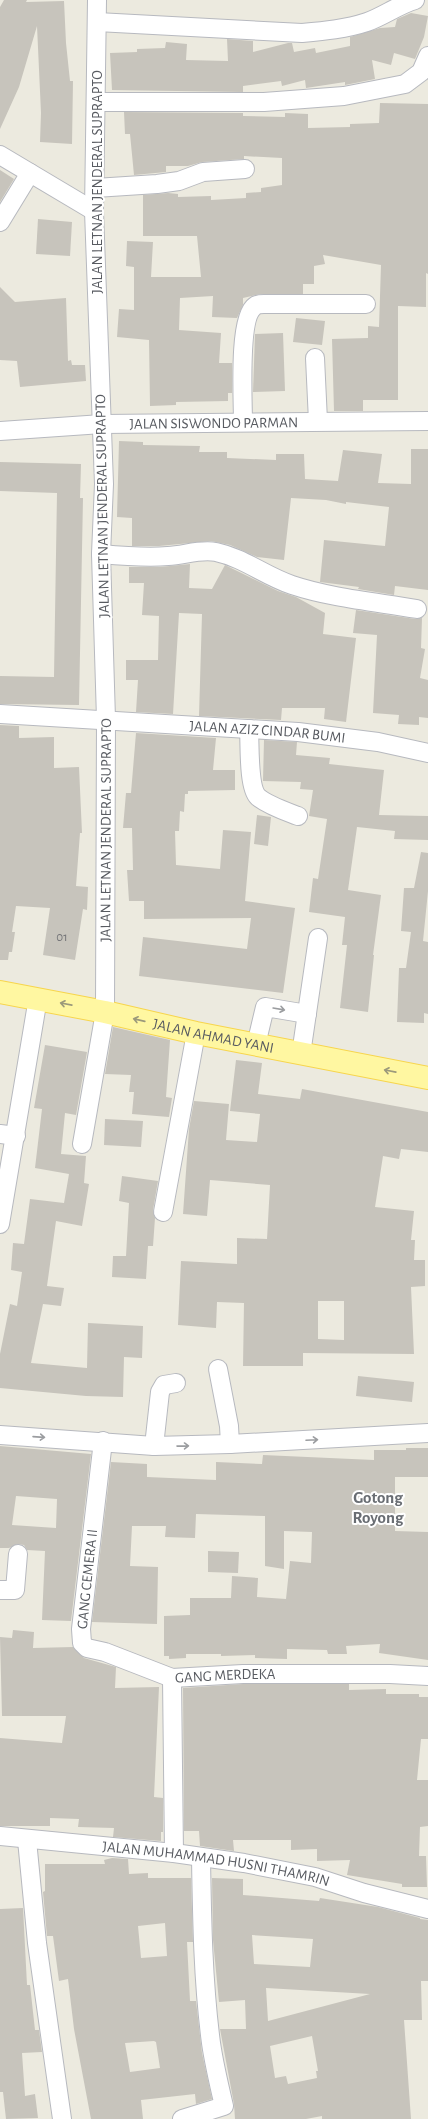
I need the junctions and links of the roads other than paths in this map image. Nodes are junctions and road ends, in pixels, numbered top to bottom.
1 (97, 0) edge
2 (416, 0) edge
3 (428, 6) edge
4 (96, 22) junction
5 (428, 56) edge
6 (96, 102) junction
7 (0, 155) edge
8 (245, 169) dead end
9 (30, 173) junction
10 (94, 188) junction
11 (94, 211) junction
12 (0, 222) edge
13 (366, 304) dead end
14 (315, 358) dead end
15 (318, 421) junction
16 (428, 421) edge
17 (243, 422) junction
18 (102, 424) junction
19 (0, 431) edge
20 (101, 554) junction
21 (417, 609) dead end
22 (0, 714) edge
23 (106, 719) junction
24 (249, 729) junction
25 (428, 753) edge
26 (298, 816) dead end
27 (318, 938) dead end
28 (0, 992) edge
29 (38, 998) junction
30 (104, 1012) junction
31 (307, 1014) junction
32 (196, 1033) junction
33 (256, 1045) junction
34 (301, 1054) junction
35 (428, 1078) edge
36 (8, 1135) edge
37 (82, 1144) dead end
38 (163, 1212) dead end
39 (0, 1224) edge
40 (218, 1369) dead end
41 (176, 1383) dead end
42 (428, 1433) edge
43 (0, 1435) edge
44 (103, 1441) junction
45 (230, 1444) junction
46 (154, 1446) junction
47 (18, 1554) dead end
48 (0, 1590) edge
49 (428, 1676) edge
50 (172, 1678) junction
51 (0, 1836) edge
52 (27, 1840) junction
53 (174, 1853) junction
54 (201, 1858) junction
55 (428, 1909) edge
56 (62, 2119) edge
57 (182, 2119) edge

1 - 4 street, JALAN LETNAN JENDERAL SUPRAPTO
2 - 3 street
2 - 4 street
4 - 6 street, JALAN LETNAN JENDERAL SUPRAPTO
5 - 6 street
6 - 10 street, JALAN LETNAN JENDERAL SUPRAPTO
7 - 9 street
8 - 10 street
9 - 11 street
9 - 12 street
10 - 11 street, JALAN LETNAN JENDERAL SUPRAPTO
11 - 18 street, JALAN LETNAN JENDERAL SUPRAPTO
13 - 17 street
14 - 15 street
15 - 16 street, JALAN SISWONDO PARMAN
15 - 17 street, JALAN SISWONDO PARMAN
17 - 18 street, JALAN SISWONDO PARMAN
18 - 19 street, JALAN SISWONDO PARMAN
18 - 20 street, JALAN LETNAN JENDERAL SUPRAPTO
20 - 21 street
20 - 23 street, JALAN LETNAN JENDERAL SUPRAPTO
22 - 23 street, JALAN AZIZ CINDAR BUMI
23 - 24 street, JALAN AZIZ CINDAR BUMI
23 - 30 street, JALAN LETNAN JENDERAL SUPRAPTO
24 - 25 street, JALAN AZIZ CINDAR BUMI
24 - 26 street
27 - 31 street
28 - 29 main road, JALAN AHMAD YANI
30 -> 29 main road, JALAN AHMAD YANI
29 - 36 street
32 -> 30 main road, JALAN AHMAD YANI
30 - 37 street, JALAN LETNAN JENDERAL SUPRAPTO
33 -> 31 street
31 - 34 street
32 - 33 main road, JALAN AHMAD YANI
32 - 38 street
33 - 34 main road, JALAN AHMAD YANI
35 -> 34 main road, JALAN AHMAD YANI
36 - 39 street
40 - 45 street
41 - 46 street
45 -> 42 street
43 -> 44 street
44 - 46 street
44 - 50 street, GANG CEMERA II
46 -> 45 street
47 - 48 street
49 - 50 street, GANG MERDEKA
50 - 53 street, GANG MERDEKA
51 - 52 street, JALAN MUHAMMAD HUSNI THAMRIN
52 - 53 street, JALAN MUHAMMAD HUSNI THAMRIN
52 - 56 street
53 - 54 street, JALAN MUHAMMAD HUSNI THAMRIN
54 - 55 street, JALAN MUHAMMAD HUSNI THAMRIN
54 - 57 street

